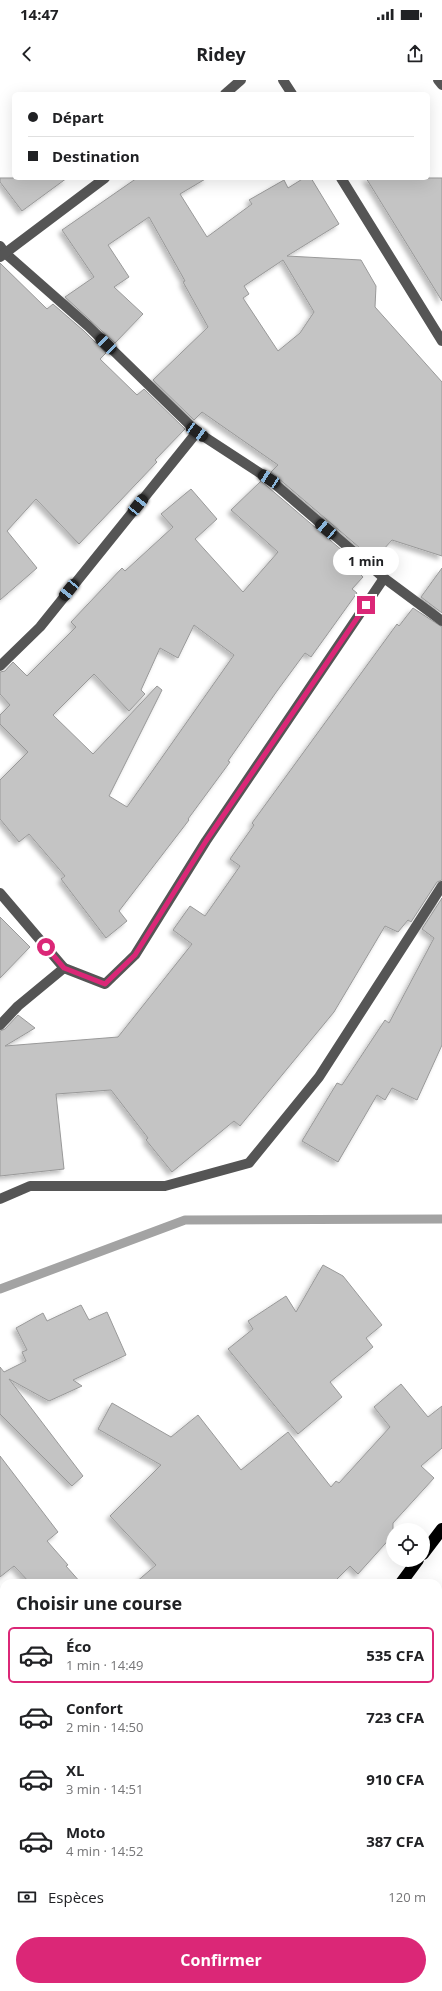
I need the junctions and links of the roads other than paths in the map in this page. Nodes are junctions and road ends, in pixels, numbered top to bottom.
1 (241, 80) edge
2 (283, 80) edge
3 (438, 80) edge
4 (442, 85) edge
5 (227, 92) edge
6 (291, 92) edge
7 (102, 180) edge
8 (342, 180) edge
9 (2, 252) edge
10 (442, 341) edge
11 (197, 432) junction
12 (384, 578) junction
13 (442, 621) edge
14 (0, 666) edge
15 (442, 886) edge
16 (0, 893) edge
17 (64, 968) junction
18 (0, 1025) edge
19 (0, 1199) edge
20 (442, 1529) edge
21 (430, 1545) edge
22 (413, 1567) edge
23 (404, 1579) edge

1 - 5 street
2 - 6 street
3 - 4 street
7 - 9 street
8 - 10 street
9 - 11 street
11 - 12 street
11 - 14 street
12 - 13 street
12 - 17 street
15 - 19 street
16 - 17 street
17 - 18 street
20 - 21 highway
22 - 23 highway

